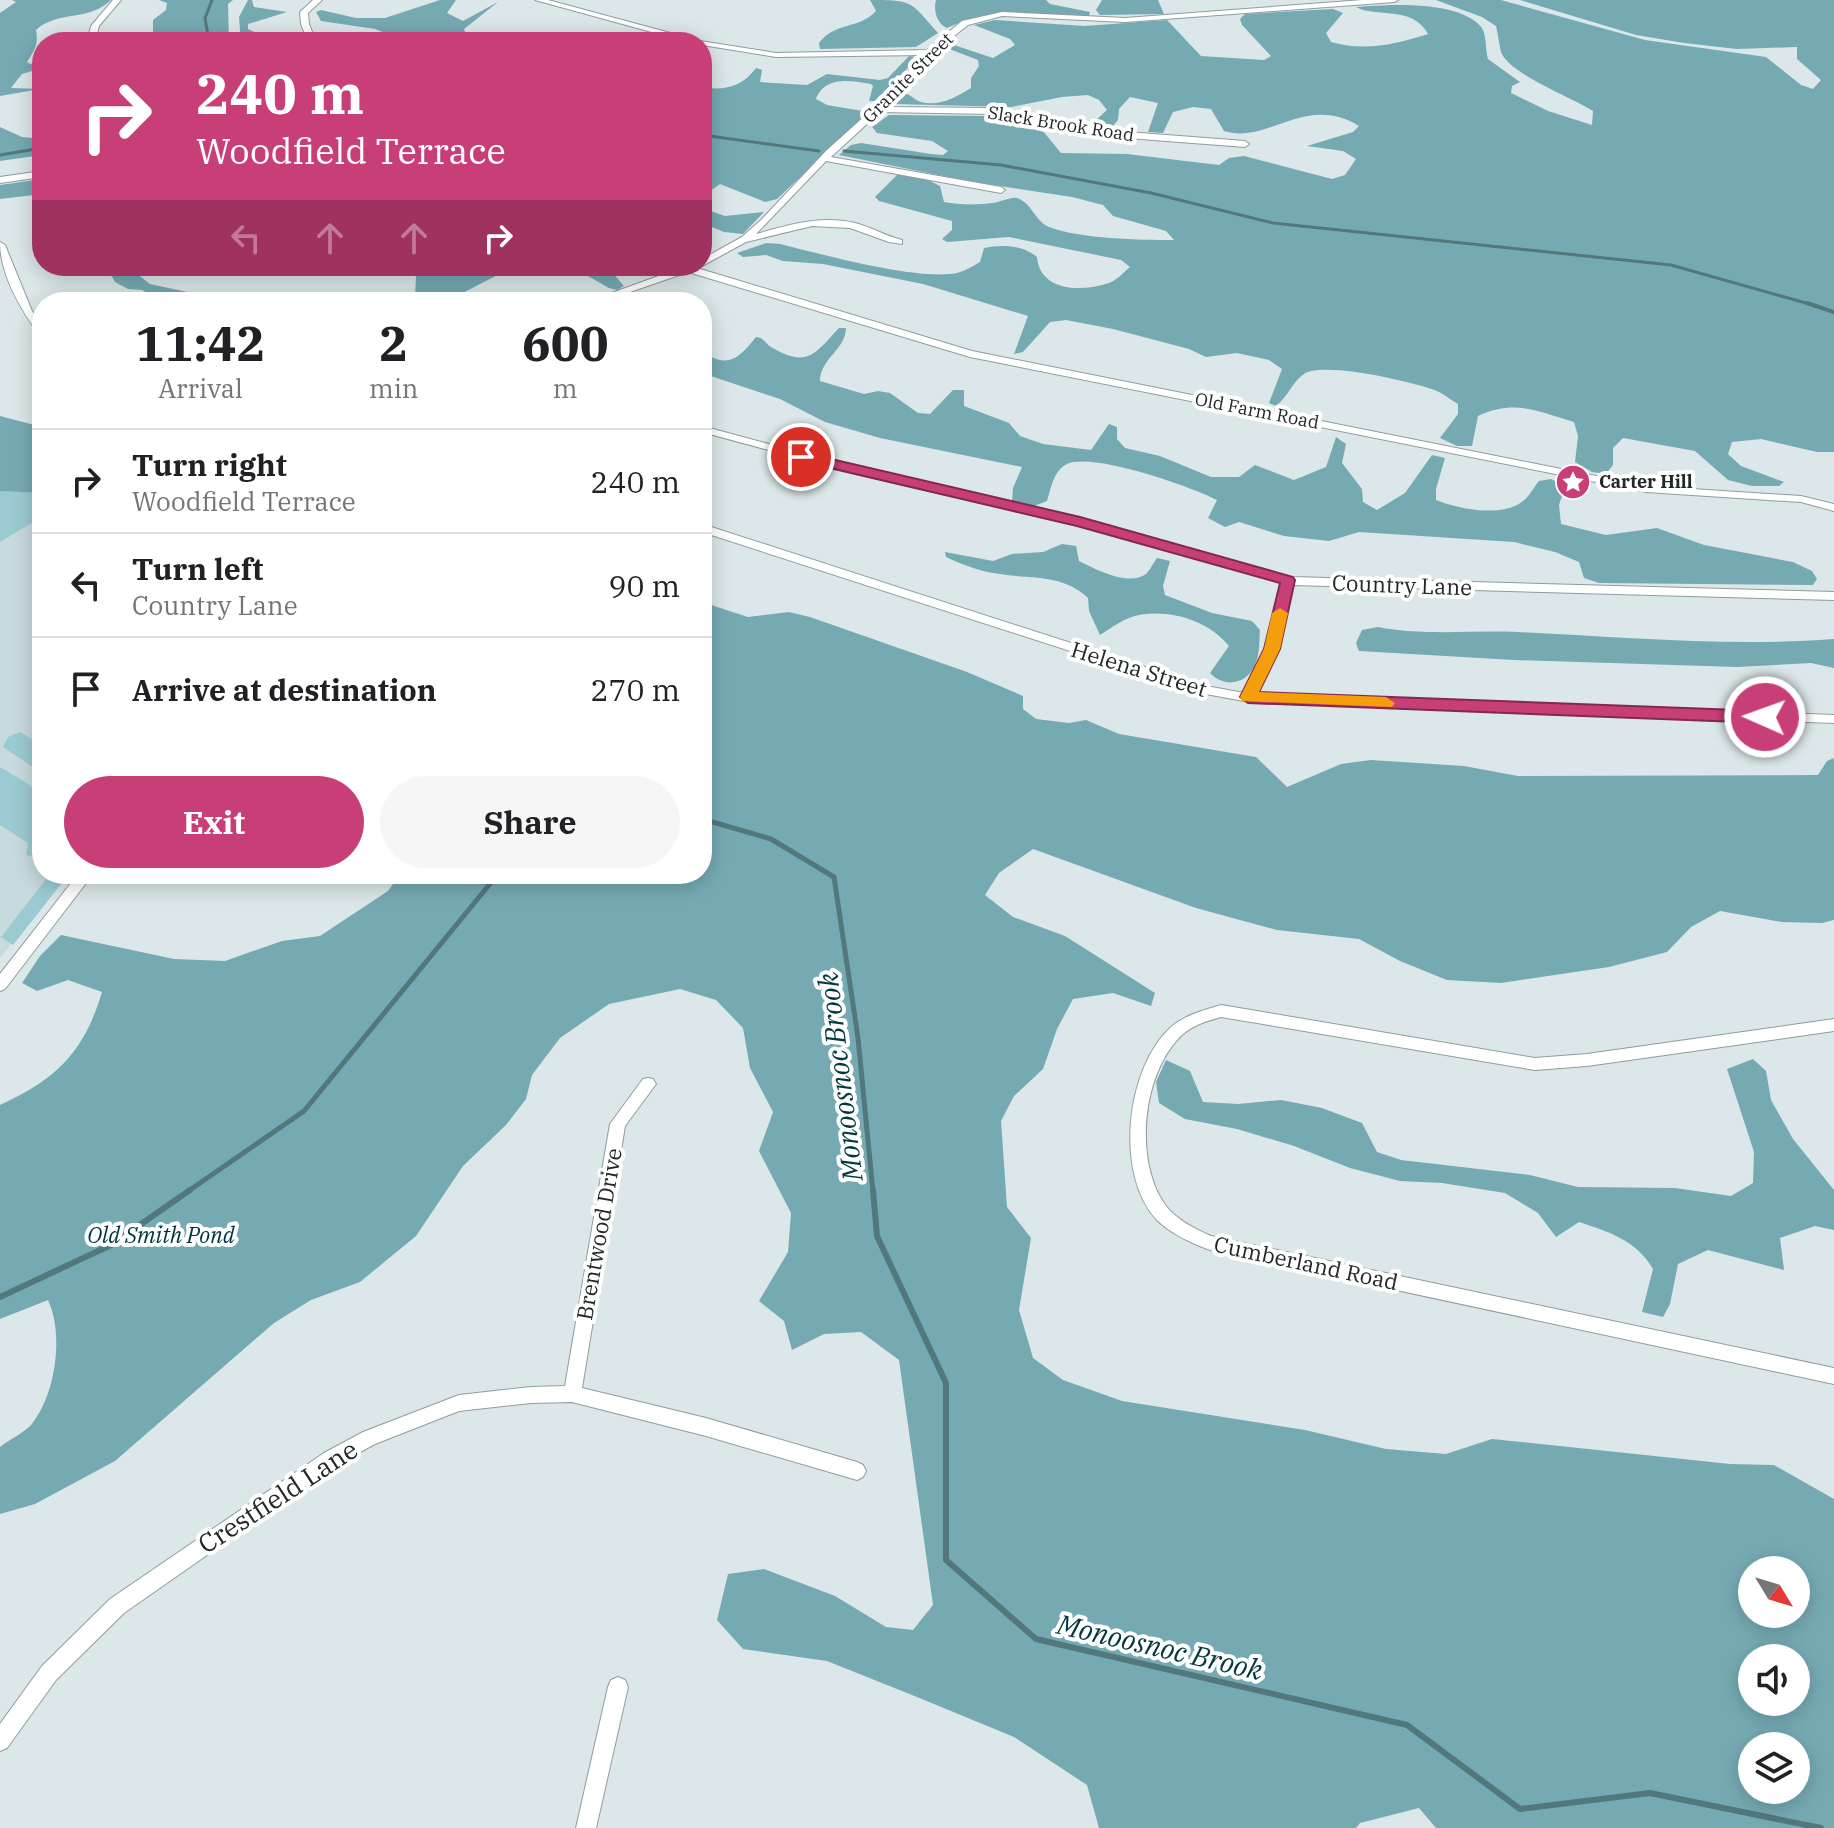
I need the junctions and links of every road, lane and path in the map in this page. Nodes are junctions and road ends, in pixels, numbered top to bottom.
1 (117, 0) edge
2 (318, 0) edge
3 (539, 0) edge
4 (1394, 0) edge
5 (94, 32) edge
6 (308, 32) edge
7 (659, 32) edge
8 (712, 45) edge
9 (929, 52) junction
10 (878, 109) junction
11 (1245, 144) dead end
12 (824, 158) junction
13 (32, 175) edge
14 (0, 180) edge
15 (1001, 190) dead end
16 (739, 242) junction
17 (899, 242) dead end
18 (0, 245) edge
19 (712, 257) edge
20 (712, 273) edge
21 (666, 276) edge
22 (621, 292) edge
23 (32, 318) edge
24 (712, 432) edge
25 (1834, 508) edge
26 (712, 531) edge
27 (1288, 580) junction
28 (1834, 596) edge
29 (1248, 697) junction
30 (1834, 719) edge
31 (78, 884) edge
32 (0, 985) edge
33 (1834, 1025) edge
34 (648, 1084) dead end
35 (1834, 1376) edge
36 (572, 1394) junction
37 (857, 1471) dead end
38 (618, 1687) dead end
39 (0, 1741) edge
40 (586, 1828) edge

1 - 5 street
2 - 6 street
3 - 7 street
4 - 9 street, Granite Street
8 - 9 street
9 - 10 street, Granite Street
10 - 11 street, Slack Brook Road
10 - 12 street, Granite Street
12 - 15 street
12 - 16 street, Granite Street
13 - 14 street
16 - 17 street
16 - 19 street, Granite Street
18 - 23 street
20 - 25 street, Old Farm Road
21 - 22 street
24 - 27 street, Country Lane
26 - 29 street, Helena Street
27 - 28 street, Country Lane
27 - 29 street
29 - 30 street, Helena Street
31 - 32 street
33 - 35 street, Cumberland Road
34 - 36 street, Brentwood Drive
36 - 37 street, Crestfield Lane
36 - 39 street, Crestfield Lane
38 - 40 street

